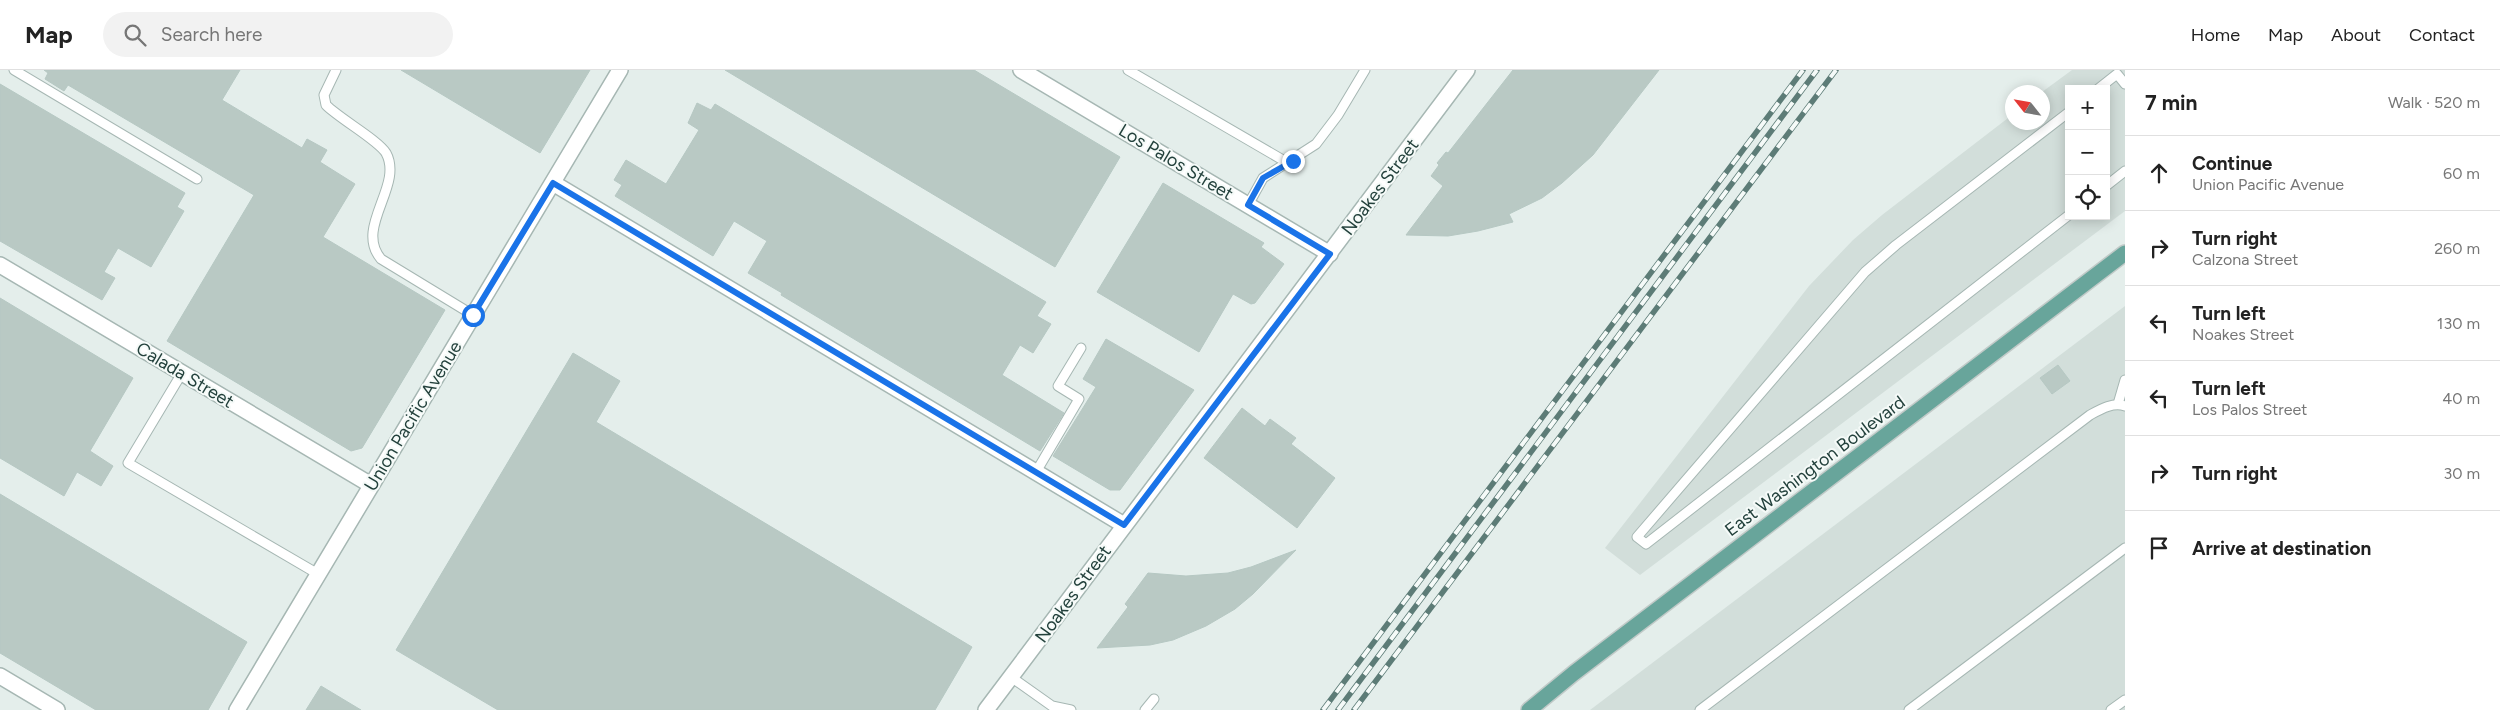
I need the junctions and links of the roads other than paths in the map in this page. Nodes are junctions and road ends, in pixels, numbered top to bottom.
1 (14, 70) edge
2 (336, 70) edge
3 (620, 70) edge
4 (1021, 70) edge
5 (1128, 70) edge
6 (1365, 70) edge
7 (1467, 70) edge
8 (2125, 84) edge
9 (2103, 85) edge
10 (2065, 115) edge
11 (1288, 164) junction
12 (2125, 171) edge
13 (198, 179) dead end
14 (553, 183) junction
15 (2110, 183) edge
16 (1248, 205) junction
17 (2065, 218) edge
18 (2125, 253) edge
19 (1330, 254) junction
20 (0, 265) edge
21 (473, 315) junction
22 (1081, 348) dead end
23 (182, 373) junction
24 (2125, 380) edge
25 (2122, 405) edge
26 (1036, 472) junction
27 (371, 485) junction
28 (1124, 525) junction
29 (2125, 548) edge
30 (318, 574) junction
31 (0, 676) edge
32 (1011, 677) junction
33 (1154, 699) dead end
34 (2125, 700) edge
35 (57, 710) edge
36 (237, 710) edge
37 (986, 710) edge
38 (1071, 710) edge
39 (1145, 710) edge
40 (1530, 710) edge
41 (1700, 710) edge
42 (1909, 710) edge
43 (2111, 710) edge

1 - 13 lane
2 - 21 lane
3 - 14 street, Union Pacific Avenue
4 - 16 street, Los Palos Street
5 - 11 lane
6 - 11 lane
7 - 19 street, Noakes Street
8 - 9 lane
10 - 17 lane
11 - 16 lane
12 - 15 lane
14 - 21 street, Union Pacific Avenue
14 - 26 street
16 - 19 street, Los Palos Street
18 - 40 main road, East Washington Boulevard
19 - 28 street, Noakes Street
20 - 23 street, Calada Street
21 - 27 street, Union Pacific Avenue
22 - 26 lane
23 - 27 street, Calada Street
23 - 30 lane
24 - 25 lane
25 - 41 lane
26 - 28 street
27 - 30 street, Union Pacific Avenue
28 - 32 street, Noakes Street
29 - 42 lane
30 - 36 street, Union Pacific Avenue
31 - 35 street
32 - 37 street, Noakes Street
32 - 38 lane
33 - 39 lane
34 - 43 lane

